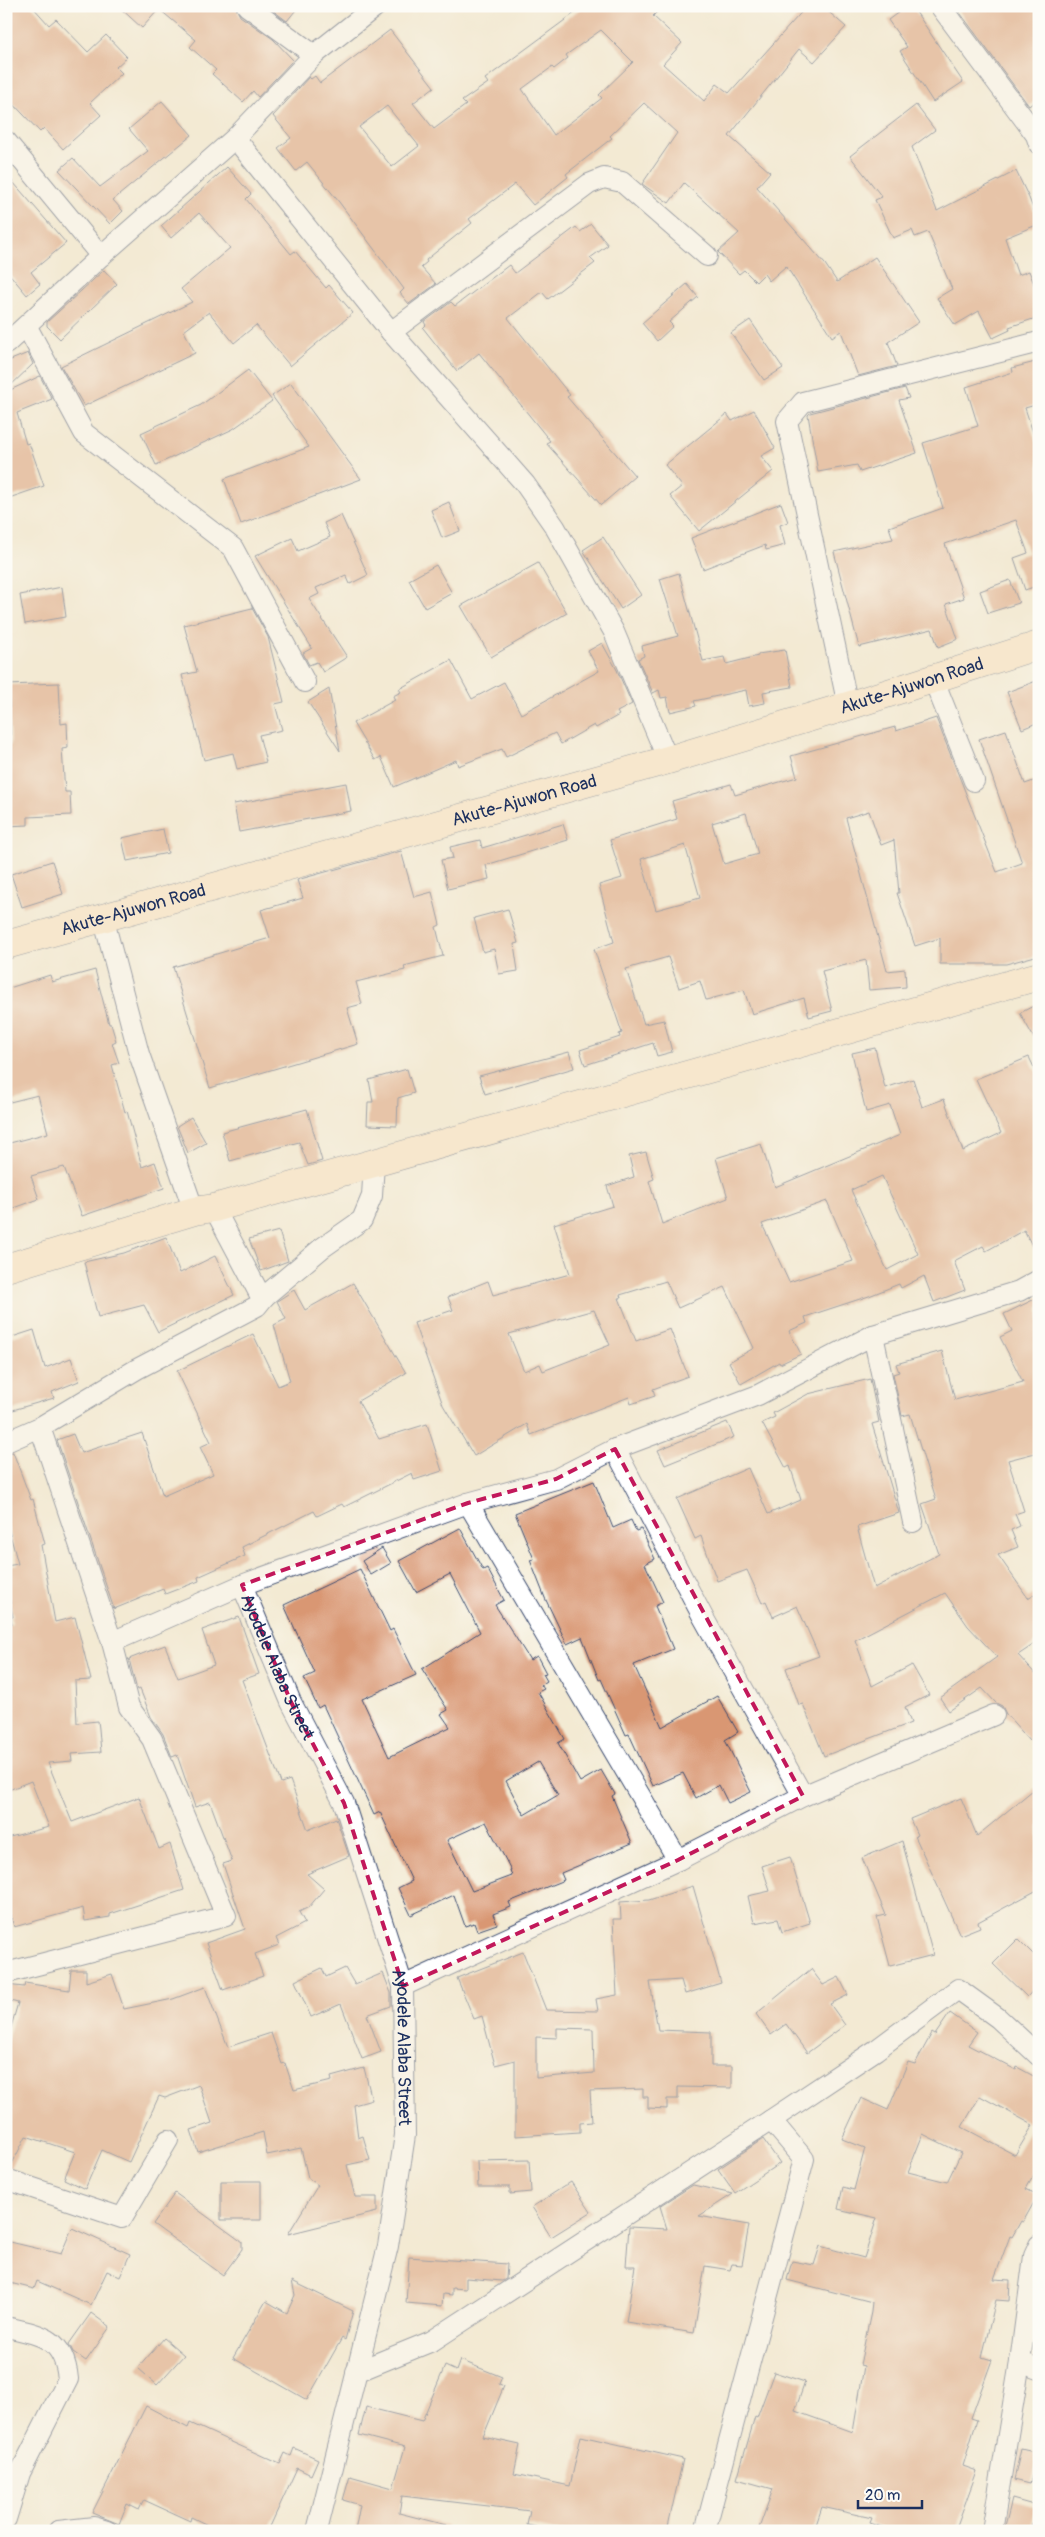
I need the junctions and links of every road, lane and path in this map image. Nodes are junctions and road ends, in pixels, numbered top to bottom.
1 (247, 6) edge
2 (376, 6) edge
3 (940, 6) edge
4 (314, 55) junction
5 (1038, 137) edge
6 (235, 138) junction
7 (6, 141) edge
8 (101, 256) junction
9 (707, 256) dead end
10 (27, 327) junction
11 (391, 332) junction
12 (1039, 342) edge
13 (6, 344) edge
14 (1039, 645) edge
15 (933, 678) junction
16 (305, 682) dead end
17 (848, 706) junction
18 (668, 760) junction
19 (974, 781) dead end
20 (102, 917) junction
21 (6, 945) edge
22 (1039, 976) edge
23 (374, 1163) junction
24 (204, 1210) junction
25 (6, 1268) edge
26 (1039, 1280) edge
27 (265, 1296) junction
28 (874, 1335) junction
29 (40, 1427) junction
30 (6, 1442) edge
31 (615, 1449) junction
32 (468, 1504) junction
33 (913, 1522) dead end
34 (242, 1585) junction
35 (112, 1642) junction
36 (994, 1715) dead end
37 (802, 1796) junction
38 (678, 1860) junction
39 (6, 1973) edge
40 (403, 1986) junction
41 (1039, 2056) edge
42 (771, 2120) junction
43 (168, 2140) dead end
44 (6, 2179) edge
45 (1039, 2245) edge
46 (6, 2327) edge
47 (1030, 2365) edge
48 (356, 2372) junction
49 (6, 2519) edge
50 (58, 2531) edge
51 (107, 2531) edge
52 (316, 2531) edge
53 (705, 2531) edge
54 (992, 2531) edge

1 - 4 street
2 - 4 street
3 - 5 street
4 - 6 street
6 - 8 street
6 - 11 street
7 - 8 street
8 - 10 street
9 - 11 street
10 - 13 street
10 - 16 street
11 - 18 street
12 - 17 street
14 - 15 main road, Akute-Ajuwon Road
15 - 17 main road, Akute-Ajuwon Road
15 - 19 street
17 - 18 main road, Akute-Ajuwon Road
18 - 20 main road, Akute-Ajuwon Road
20 - 21 main road, Akute-Ajuwon Road
20 - 24 street
22 - 23 main road
23 - 24 main road
23 - 27 street
24 - 25 main road
24 - 27 street
26 - 28 street
27 - 29 street
28 - 31 street
28 - 33 street
29 - 30 street
29 - 35 street
31 - 32 street
31 - 37 street
32 - 34 street
32 - 38 street
34 - 35 street
34 - 40 street, Ayodele Alaba Street
35 - 39 street
36 - 37 street
37 - 38 street
38 - 40 street
40 - 48 street, Ayodele Alaba Street
41 - 42 street
42 - 48 street
42 - 53 street
43 - 44 street
45 - 47 street
46 - 49 street
47 - 54 street
48 - 52 street, Ayodele Alaba Street
50 - 51 street

